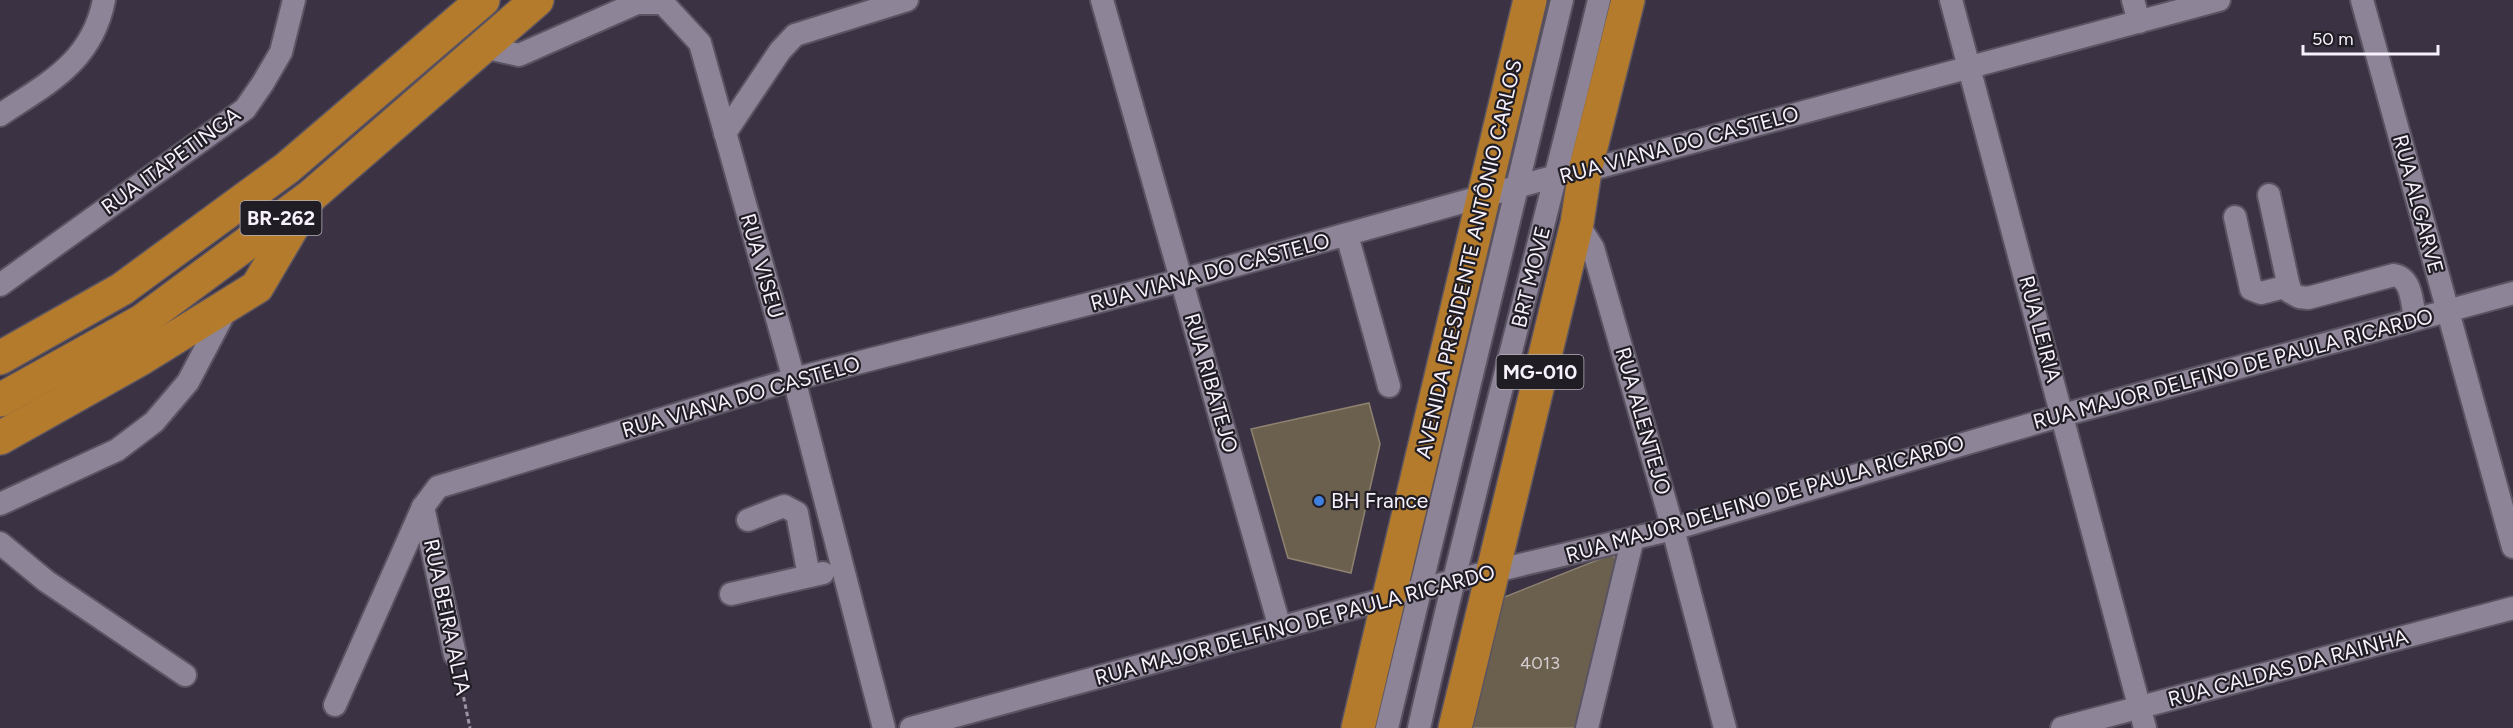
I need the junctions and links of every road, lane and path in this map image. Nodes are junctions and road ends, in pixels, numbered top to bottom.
1 (104, 0) edge
2 (294, 0) edge
3 (483, 0) edge
4 (537, 0) edge
5 (906, 0) edge
6 (1102, 0) edge
7 (1530, 0) edge
8 (1562, 0) edge
9 (1599, 0) edge
10 (1628, 0) edge
11 (1951, 0) edge
12 (2219, 0) edge
13 (2362, 0) edge
14 (2136, 11) edge
15 (483, 47) junction
16 (1971, 67) junction
17 (0, 114) edge
18 (725, 133) junction
19 (1571, 174) junction
20 (1516, 188) junction
21 (2269, 195) dead end
22 (311, 196) junction
23 (1483, 197) junction
24 (2235, 217) dead end
25 (1577, 223) junction
26 (1347, 236) junction
27 (1182, 280) junction
28 (0, 285) edge
29 (2289, 286) junction
30 (2513, 293) edge
31 (229, 304) junction
32 (2448, 310) junction
33 (2415, 319) junction
34 (1, 357) edge
35 (794, 379) junction
36 (1389, 386) dead end
37 (0, 400) edge
38 (2063, 415) junction
39 (0, 438) edge
40 (0, 504) edge
41 (423, 507) junction
42 (747, 520) dead end
43 (1673, 529) junction
44 (1633, 538) junction
45 (0, 543) edge
46 (2513, 547) edge
47 (842, 568) junction
48 (1491, 573) junction
49 (809, 576) junction
50 (1452, 581) junction
51 (1421, 590) junction
52 (731, 594) dead end
53 (1389, 598) junction
54 (2513, 608) edge
55 (1280, 628) junction
56 (455, 655) joint
57 (185, 675) dead end
58 (1465, 681) junction
59 (335, 705) dead end
60 (2143, 717) edge
61 (470, 728) edge
62 (884, 728) edge
63 (911, 728) edge
64 (1358, 728) edge
65 (1387, 728) edge
66 (1419, 728) edge
67 (1440, 728) edge
68 (1455, 728) edge
69 (1587, 728) edge
70 (1725, 728) edge
71 (2062, 728) edge

1 - 17 street
2 - 28 street, RUA ITAPETINGA
3 - 34 highway, BR-262
4 - 15 highway, BR-262
5 - 18 street
6 - 27 street, RUA RIBATEJO
7 - 23 highway, AVENIDA PRESIDENTE ANTÔNIO CARLOS
8 - 20 street, BRT MOVE
9 - 19 street, BRT MOVE
10 - 19 highway, MG-010
11 - 16 street, RUA LEIRIA
12 - 14 street, RUA VIANA DO CASTELO
13 - 32 street, RUA ALGARVE
14 - 16 street, RUA VIANA DO CASTELO
15 - 18 street, RUA VISEU
15 - 22 highway, BR-262
16 - 19 street, RUA VIANA DO CASTELO
16 - 38 street, RUA LEIRIA
18 - 35 street, RUA VISEU
19 - 20 street, RUA VIANA DO CASTELO
19 - 25 highway, MG-010
19 - 50 street, BRT MOVE
20 - 23 street, RUA VIANA DO CASTELO
20 - 51 street, BRT MOVE
21 - 29 street
22 - 31 highway
22 - 37 highway, BR-262
23 - 26 street, RUA VIANA DO CASTELO
23 - 53 highway, AVENIDA PRESIDENTE ANTÔNIO CARLOS
24 - 29 street
25 - 43 street, RUA ALENTEJO
25 - 48 highway, MG-010
26 - 27 street, RUA VIANA DO CASTELO
26 - 36 street
27 - 35 street, RUA VIANA DO CASTELO
27 - 55 street, RUA RIBATEJO
29 - 33 street
30 - 32 street, RUA MAJOR DELFINO DE PAULA RICARDO
31 - 39 highway
31 - 40 street
32 - 33 street, RUA MAJOR DELFINO DE PAULA RICARDO
32 - 46 street, RUA ALGARVE
33 - 38 street, RUA MAJOR DELFINO DE PAULA RICARDO
35 - 41 street, RUA VIANA DO CASTELO
35 - 47 street, RUA VISEU
38 - 43 street, RUA MAJOR DELFINO DE PAULA RICARDO
38 - 60 street, RUA LEIRIA
41 - 56 street, RUA BEIRA ALTA
41 - 59 street, RUA VIANA DO CASTELO
42 - 49 street
43 - 44 street, RUA MAJOR DELFINO DE PAULA RICARDO
43 - 70 street, RUA ALENTEJO
44 - 48 street, RUA MAJOR DELFINO DE PAULA RICARDO
44 - 69 street
45 - 57 street
47 - 49 street
47 - 62 street, RUA VISEU
48 - 50 street, RUA MAJOR DELFINO DE PAULA RICARDO
48 - 58 highway, MG-010
49 - 52 street
50 - 51 street, RUA MAJOR DELFINO DE PAULA RICARDO
50 - 66 street, BRT MOVE
51 - 53 street, RUA MAJOR DELFINO DE PAULA RICARDO
51 - 65 street, BRT MOVE
53 - 55 street, RUA MAJOR DELFINO DE PAULA RICARDO
53 - 64 highway, AVENIDA PRESIDENTE ANTÔNIO CARLOS
54 - 60 street, RUA CALDAS DA RAINHA
55 - 63 street, RUA MAJOR DELFINO DE PAULA RICARDO
56 - 61 path, RUA BEIRA ALTA
58 - 67 street
58 - 68 highway, MG-010
60 - 71 street, RUA CALDAS DA RAINHA

